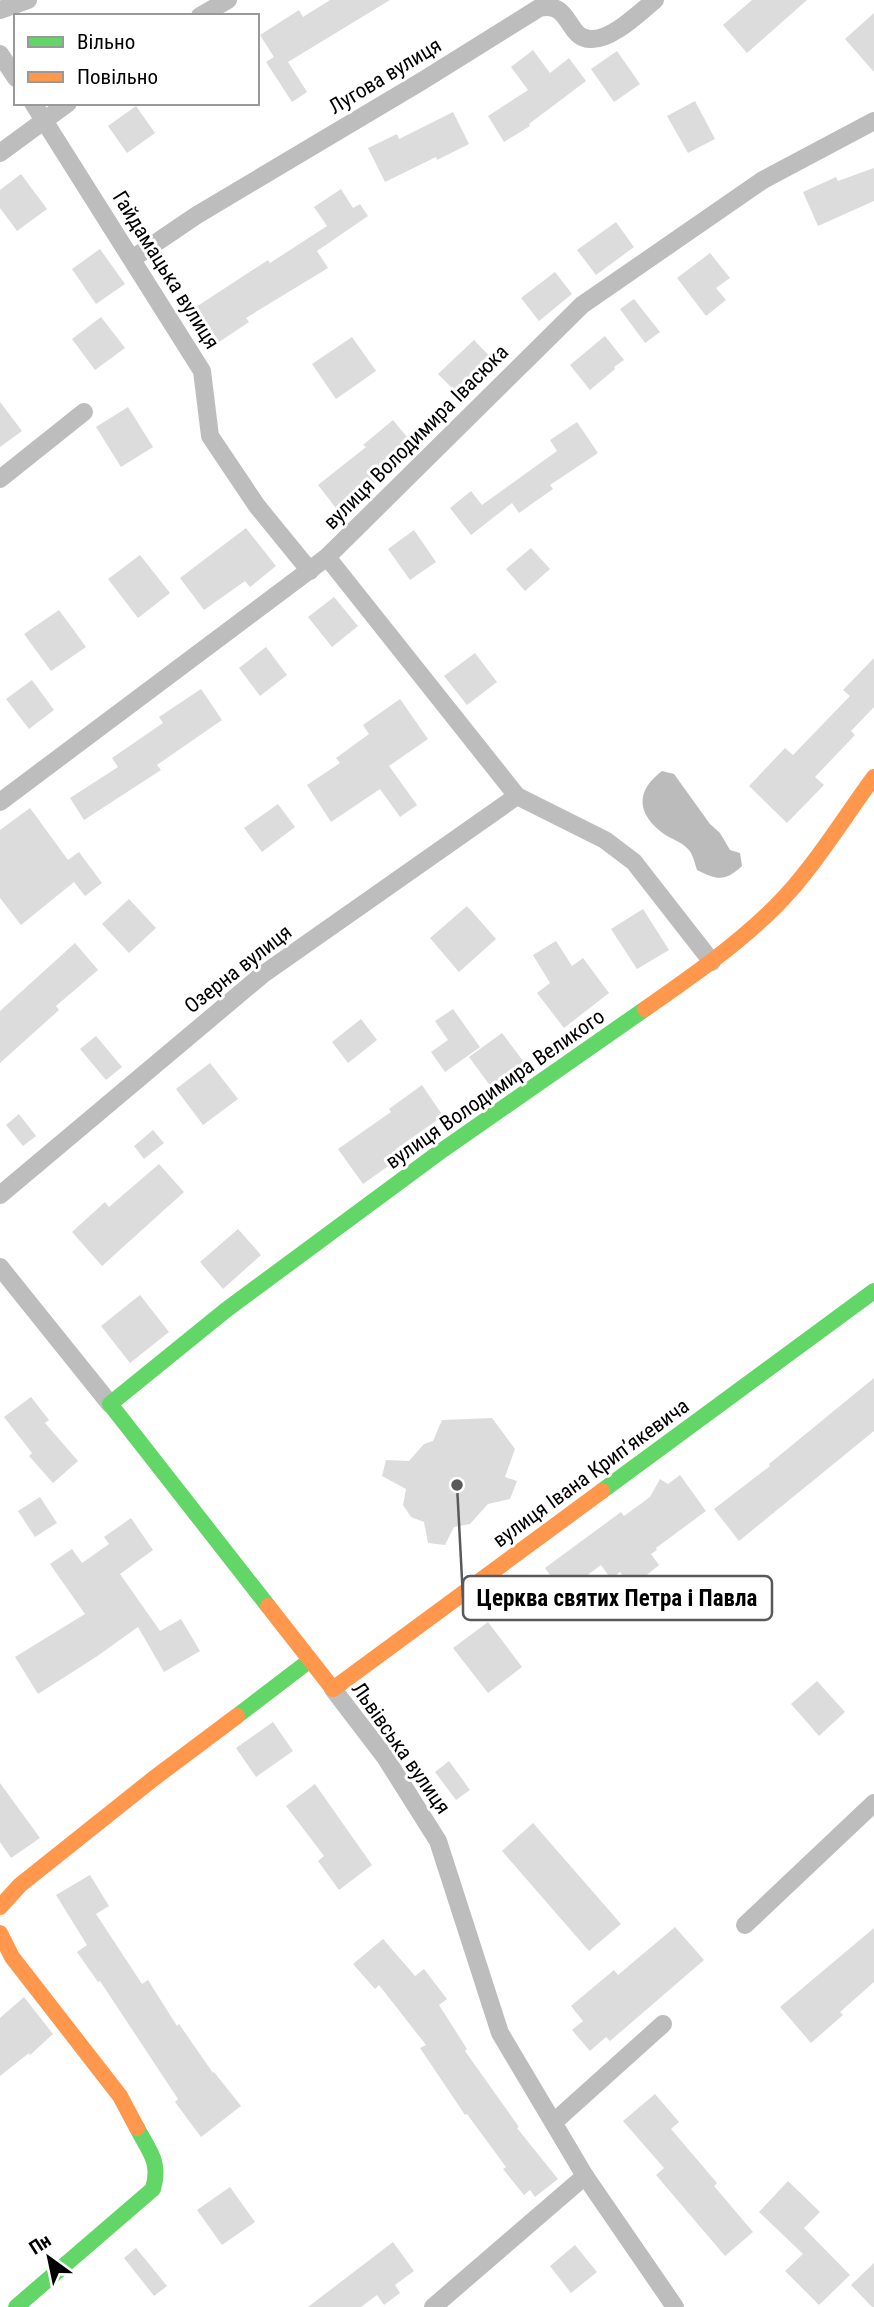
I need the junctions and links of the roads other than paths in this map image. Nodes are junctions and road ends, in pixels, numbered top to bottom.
1 (28, 0) edge
2 (228, 0) edge
3 (656, 0) edge
4 (0, 10) edge
5 (204, 14) edge
6 (0, 54) edge
7 (14, 75) edge
8 (34, 105) edge
9 (65, 105) edge
10 (44, 120) junction
11 (874, 121) edge
12 (0, 153) edge
13 (132, 259) junction
14 (84, 412) dead end
15 (0, 479) edge
16 (327, 557) junction
17 (310, 571) junction
18 (874, 777) edge
19 (517, 796) junction
20 (0, 802) edge
21 (712, 962) junction
22 (0, 1195) edge
23 (2, 1274) edge
24 (874, 1291) edge
25 (110, 1404) junction
26 (309, 1661) junction
27 (333, 1689) junction
28 (874, 1803) edge
29 (0, 1907) edge
30 (745, 1925) dead end
31 (0, 1933) edge
32 (6, 1962) edge
33 (663, 2024) dead end
34 (554, 2122) junction
35 (585, 2176) junction
36 (16, 2307) edge
37 (433, 2307) edge
38 (675, 2307) edge

1 - 4 street
2 - 5 street
3 - 13 street, Лугова вулиця
6 - 7 street
8 - 10 street, Гайдамацька вулиця
9 - 10 street
10 - 12 street
10 - 13 street, Гайдамацька вулиця
11 - 16 street, вулиця Володимира Івасюка
13 - 17 street, Гайдамацька вулиця
14 - 15 street
16 - 17 street, вулиця Володимира Івасюка
16 - 19 street
17 - 20 street, вулиця Володимира Івасюка
18 - 21 street, вулиця Володимира Великого
19 - 21 street
19 - 22 street, Озерна вулиця
21 - 25 street, вулиця Володимира Великого
23 - 25 street, Львівська вулиця
24 - 27 street, вулиця Івана Крипʼякевича
25 - 26 street, Львівська вулиця
26 - 27 street, Львівська вулиця
26 - 29 street
27 - 34 street, Львівська вулиця
28 - 30 street
31 - 32 street
32 - 36 street
33 - 34 street
34 - 35 street, Львівська вулиця
35 - 37 street
35 - 38 street, Львівська вулиця

